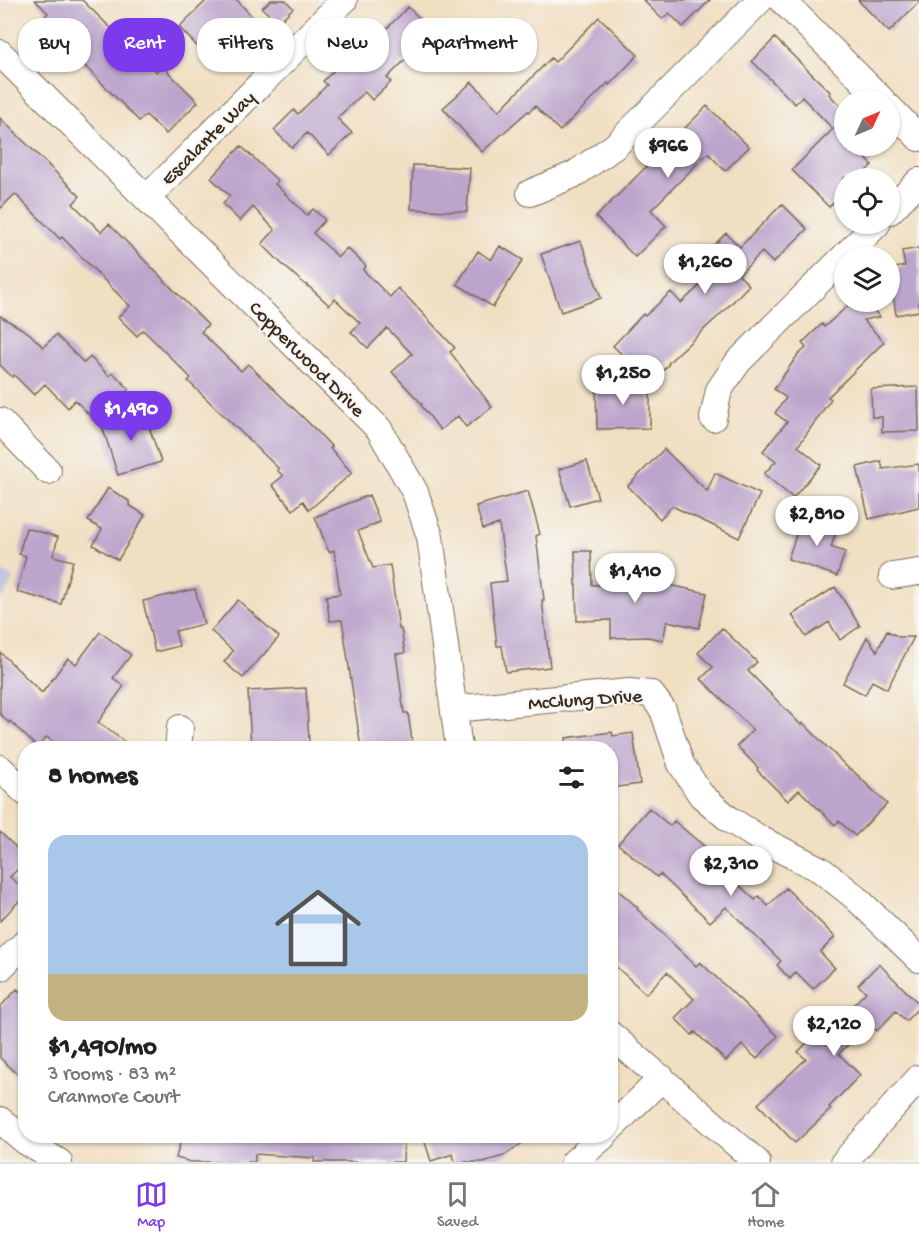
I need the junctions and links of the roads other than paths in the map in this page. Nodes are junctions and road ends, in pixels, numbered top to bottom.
1 (344, 0) edge
2 (760, 0) edge
3 (782, 0) edge
4 (0, 53) edge
5 (872, 90) edge
6 (900, 118) edge
7 (919, 138) edge
8 (919, 181) edge
9 (530, 193) dead end
10 (147, 198) junction
11 (900, 201) edge
12 (867, 234) edge
13 (713, 417) dead end
14 (0, 421) edge
15 (48, 471) dead end
16 (919, 572) edge
17 (892, 576) dead end
18 (453, 709) junction
19 (458, 741) edge
20 (0, 768) edge
21 (18, 785) edge
22 (18, 950) edge
23 (919, 959) edge
24 (0, 968) edge
25 (618, 1041) edge
26 (662, 1078) junction
27 (919, 1078) edge
28 (0, 1120) edge
29 (618, 1121) edge
30 (18, 1135) edge
31 (29, 1143) edge
32 (596, 1143) edge
33 (59, 1162) edge
34 (574, 1162) edge
35 (757, 1162) edge
36 (844, 1162) edge

1 - 10 street, Escalante Way
2 - 9 street
3 - 5 street
4 - 10 street, Copperwood Drive
6 - 7 street
8 - 11 street
10 - 18 street, Copperwood Drive
12 - 13 street
14 - 15 street
16 - 17 street
18 - 19 street, Copperwood Drive
18 - 23 street, McClung Drive
20 - 21 street
22 - 24 street
25 - 26 street
26 - 29 street
26 - 35 street
27 - 36 street
28 - 30 street
31 - 33 street
32 - 34 street

